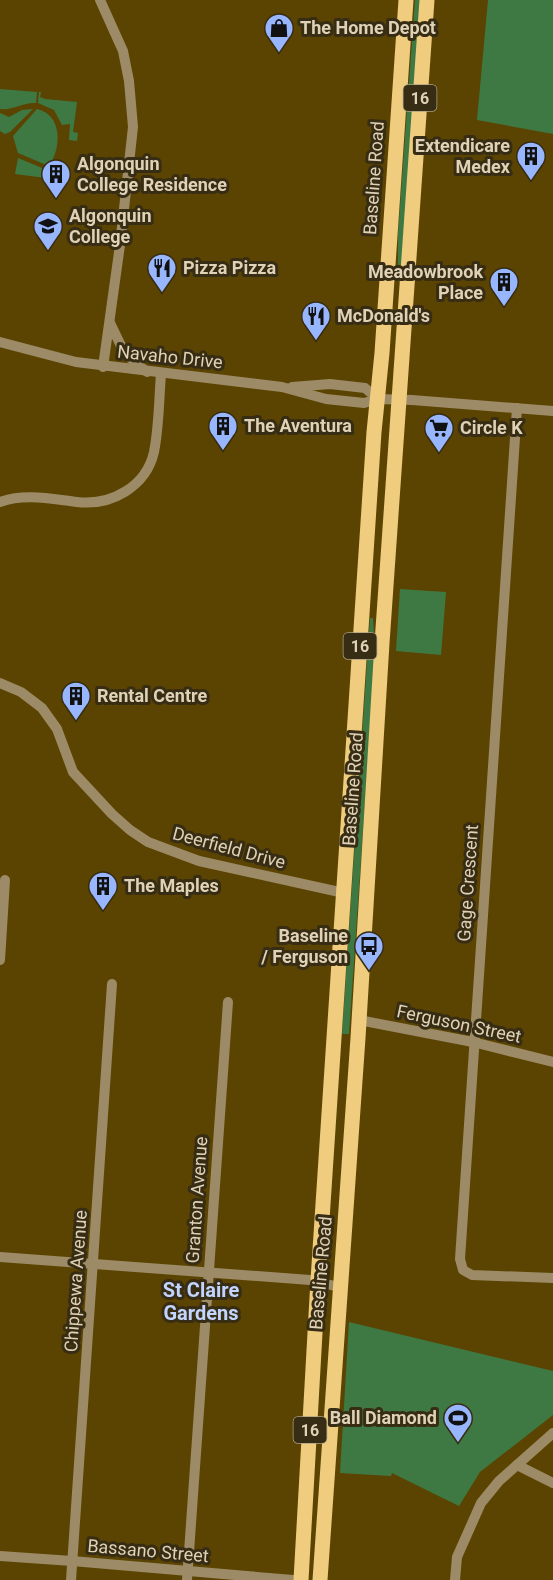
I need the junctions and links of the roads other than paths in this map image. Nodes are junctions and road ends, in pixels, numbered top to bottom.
1 (100, 0) edge
2 (406, 0) edge
3 (427, 0) edge
4 (109, 322) junction
5 (0, 342) edge
6 (103, 367) junction
7 (147, 372) junction
8 (161, 374) junction
9 (282, 387) junction
10 (378, 399) junction
11 (400, 400) junction
12 (517, 408) junction
13 (553, 411) edge
14 (0, 502) edge
15 (0, 683) edge
16 (5, 880) dead end
17 (345, 893) junction
18 (0, 960) edge
19 (112, 984) dead end
20 (228, 1002) dead end
21 (358, 1020) junction
22 (473, 1042) junction
23 (553, 1062) edge
24 (0, 1257) edge
25 (94, 1264) junction
26 (208, 1271) junction
27 (553, 1278) edge
28 (318, 1280) junction
29 (339, 1287) junction
30 (553, 1433) edge
31 (517, 1465) junction
32 (553, 1483) edge
33 (0, 1556) edge
34 (72, 1561) junction
35 (187, 1576) edge
36 (71, 1580) edge
37 (293, 1580) edge
38 (302, 1580) edge
39 (320, 1580) edge
40 (455, 1580) edge

1 - 4 street, Navaho Drive
2 - 10 main road, Baseline Road / 16
3 - 11 main road, Baseline Road / 16
4 - 6 street, Navaho Drive
4 - 7 street
5 - 6 street
6 - 7 street, Navaho Drive
7 - 8 street, Navaho Drive
8 - 9 street, Navaho Drive
8 - 14 street
9 - 10 street, Navaho Drive
9 - 10 street, Navaho Drive
10 - 11 street, Navaho Drive
10 - 17 main road, Baseline Road / 16
11 - 12 street, Navaho Drive
11 - 21 main road, Baseline Road / 16
12 - 13 street, Navaho Drive
12 - 22 street, Gage Crescent
15 - 17 street, Deerfield Drive
16 - 18 street
17 - 28 main road, Baseline Road / 16
19 - 25 street, Chippewa Avenue
20 - 26 street, Granton Avenue
21 - 22 street, Ferguson Street
21 - 29 main road, Baseline Road / 16
22 - 23 street, Ferguson Street
22 - 27 street, Gage Crescent
24 - 25 street
25 - 26 street
25 - 34 street, Chippewa Avenue
26 - 28 street
26 - 35 street, Granton Avenue
28 - 29 street
28 - 38 main road, Baseline Road / 16
29 - 39 main road, Baseline Road / 16
30 - 31 street
31 - 32 street
31 - 40 street
33 - 34 street, Bassano Street
34 - 35 street, Bassano Street
34 - 36 street, Chippewa Avenue
35 - 37 street, Bassano Street

